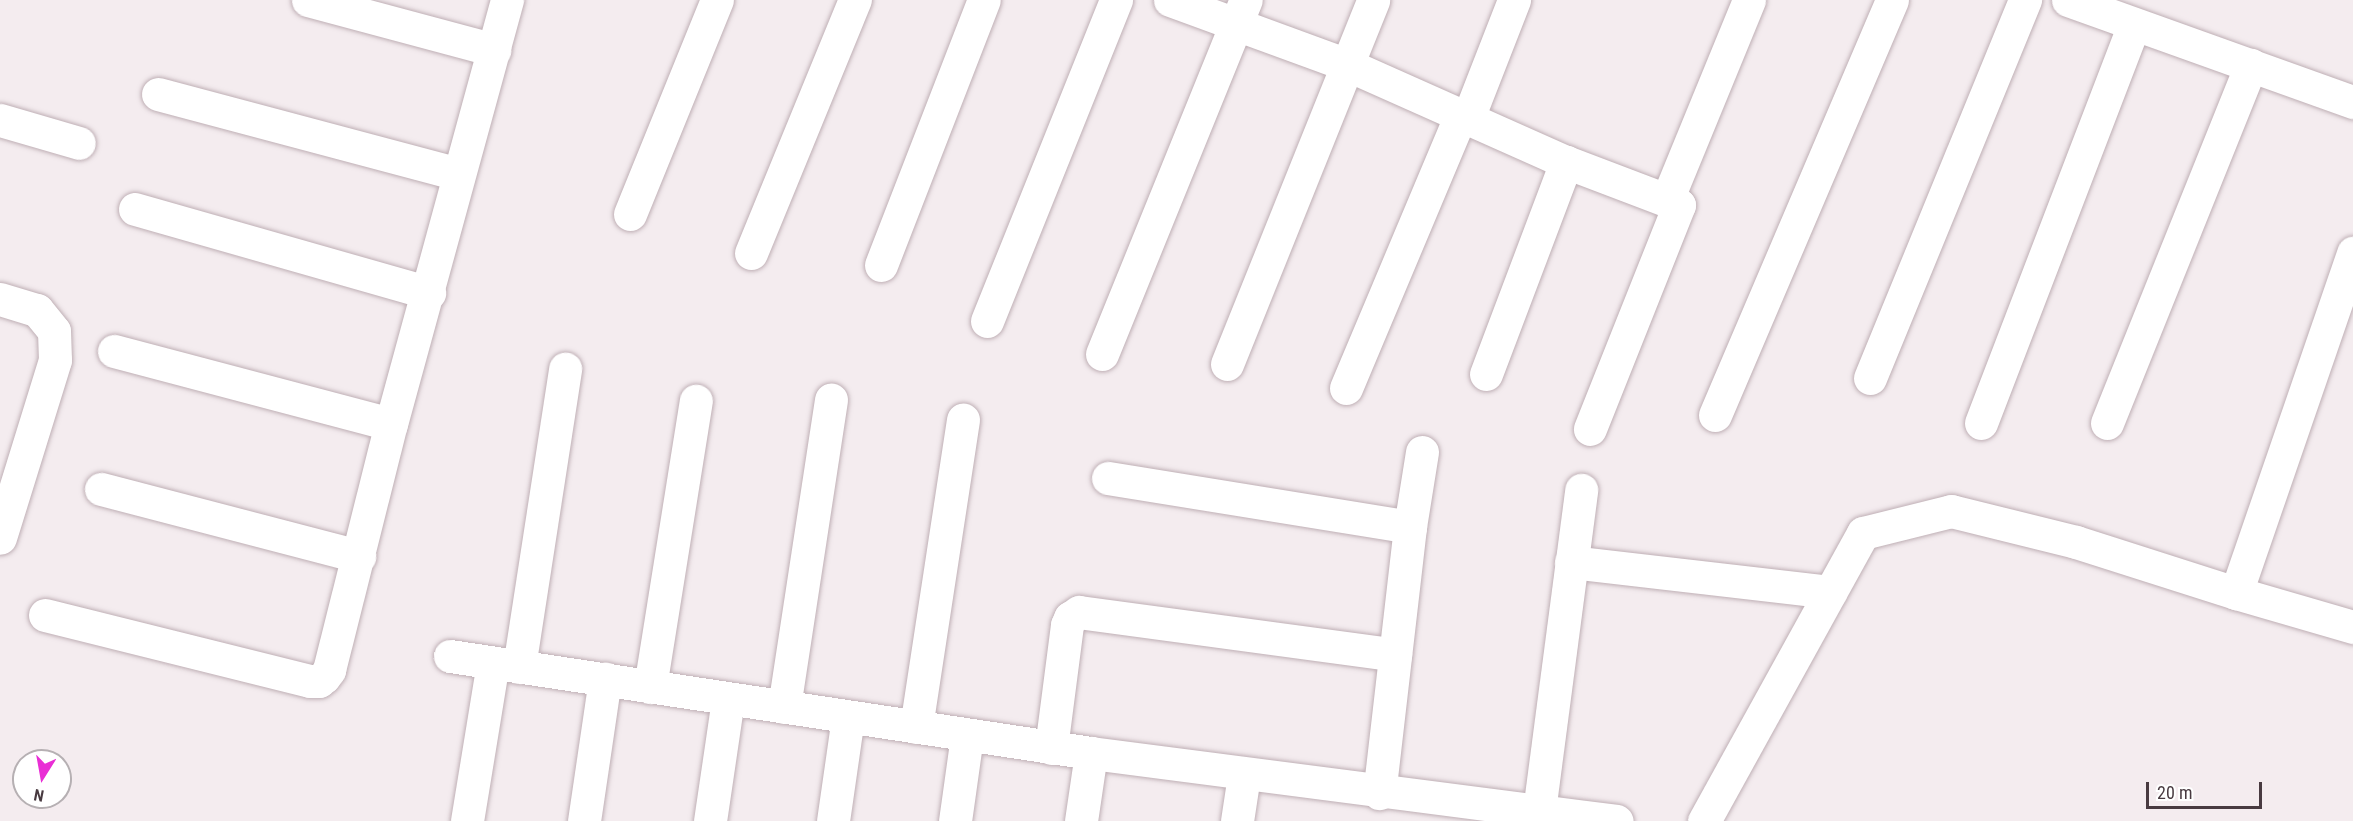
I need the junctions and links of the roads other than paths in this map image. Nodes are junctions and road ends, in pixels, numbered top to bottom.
1 (308, 0) edge
2 (507, 0) edge
3 (717, 0) edge
4 (855, 0) edge
5 (984, 0) edge
6 (1116, 0) edge
7 (1170, 0) edge
8 (1373, 0) edge
9 (1514, 0) edge
10 (1749, 0) edge
11 (1892, 0) edge
12 (2025, 0) edge
13 (2068, 0) edge
14 (1241, 13) edge
15 (2134, 24) junction
16 (494, 50) junction
17 (1348, 65) junction
18 (2251, 65) junction
19 (158, 94) dead end
20 (2353, 102) edge
21 (1464, 117) junction
22 (0, 120) edge
23 (79, 143) dead end
24 (1566, 162) junction
25 (458, 174) junction
26 (1667, 200) junction
27 (135, 209) dead end
28 (630, 214) dead end
29 (2353, 253) edge
30 (751, 254) dead end
31 (880, 265) dead end
32 (429, 293) junction
33 (0, 299) edge
34 (987, 321) dead end
35 (114, 351) dead end
36 (1102, 354) dead end
37 (1227, 364) dead end
38 (565, 369) dead end
39 (1486, 374) dead end
40 (1870, 378) dead end
41 (1346, 388) dead end
42 (831, 400) dead end
43 (696, 401) dead end
44 (1714, 415) dead end
45 (963, 420) dead end
46 (1981, 423) dead end
47 (2107, 423) dead end
48 (391, 424) junction
49 (1590, 429) dead end
50 (1422, 452) dead end
51 (1108, 478) dead end
52 (101, 489) dead end
53 (1581, 490) dead end
54 (1410, 527) junction
55 (0, 538) edge
56 (359, 556) junction
57 (1571, 562) junction
58 (1830, 592) junction
59 (2236, 593) junction
60 (45, 615) dead end
61 (2353, 627) edge
62 (1395, 655) junction
63 (450, 656) dead end
64 (506, 665) junction
65 (605, 680) junction
66 (650, 687) junction
67 (728, 699) junction
68 (784, 707) junction
69 (848, 717) junction
70 (916, 728) junction
71 (967, 736) junction
72 (1051, 748) junction
73 (1091, 753) junction
74 (1244, 775) junction
75 (1398, 803) edge
76 (1539, 811) junction
77 (1572, 818) edge
78 (467, 821) edge
79 (584, 821) edge
80 (710, 821) edge
81 (833, 821) edge
82 (955, 821) edge
83 (1081, 821) edge
84 (1238, 821) edge
85 (1617, 821) edge
86 (1704, 821) edge

1 - 16 street
2 - 16 street
3 - 28 street
4 - 30 street
5 - 31 street
6 - 34 street
7 - 14 street
8 - 17 street
9 - 21 street
10 - 26 street
11 - 44 street
12 - 40 street
13 - 15 street
14 - 17 street
14 - 36 street
15 - 18 street
15 - 46 street
16 - 25 street
17 - 21 street
17 - 37 street
18 - 20 street
18 - 47 street
19 - 25 street
21 - 24 street
21 - 41 street
22 - 23 street
24 - 26 street
24 - 39 street
25 - 32 street
26 - 49 street
27 - 32 street
29 - 59 street
32 - 48 street
33 - 55 street
35 - 48 street
38 - 64 street
42 - 68 street
43 - 66 street
45 - 70 street
48 - 56 street
50 - 54 street
51 - 54 street
52 - 56 street
53 - 57 street
54 - 62 street
56 - 60 street
57 - 58 street
57 - 76 street
58 - 59 street
58 - 86 street
59 - 61 street
62 - 72 street
62 - 75 street
63 - 64 street
64 - 65 street
64 - 78 street
65 - 66 street
65 - 79 street
66 - 67 street
67 - 68 street
67 - 80 street
68 - 69 street
69 - 70 street
69 - 81 street
70 - 71 street
71 - 72 street
71 - 82 street
72 - 73 street
73 - 74 street
73 - 83 street
74 - 75 street
74 - 84 street
75 - 76 street
76 - 77 street
77 - 85 street

